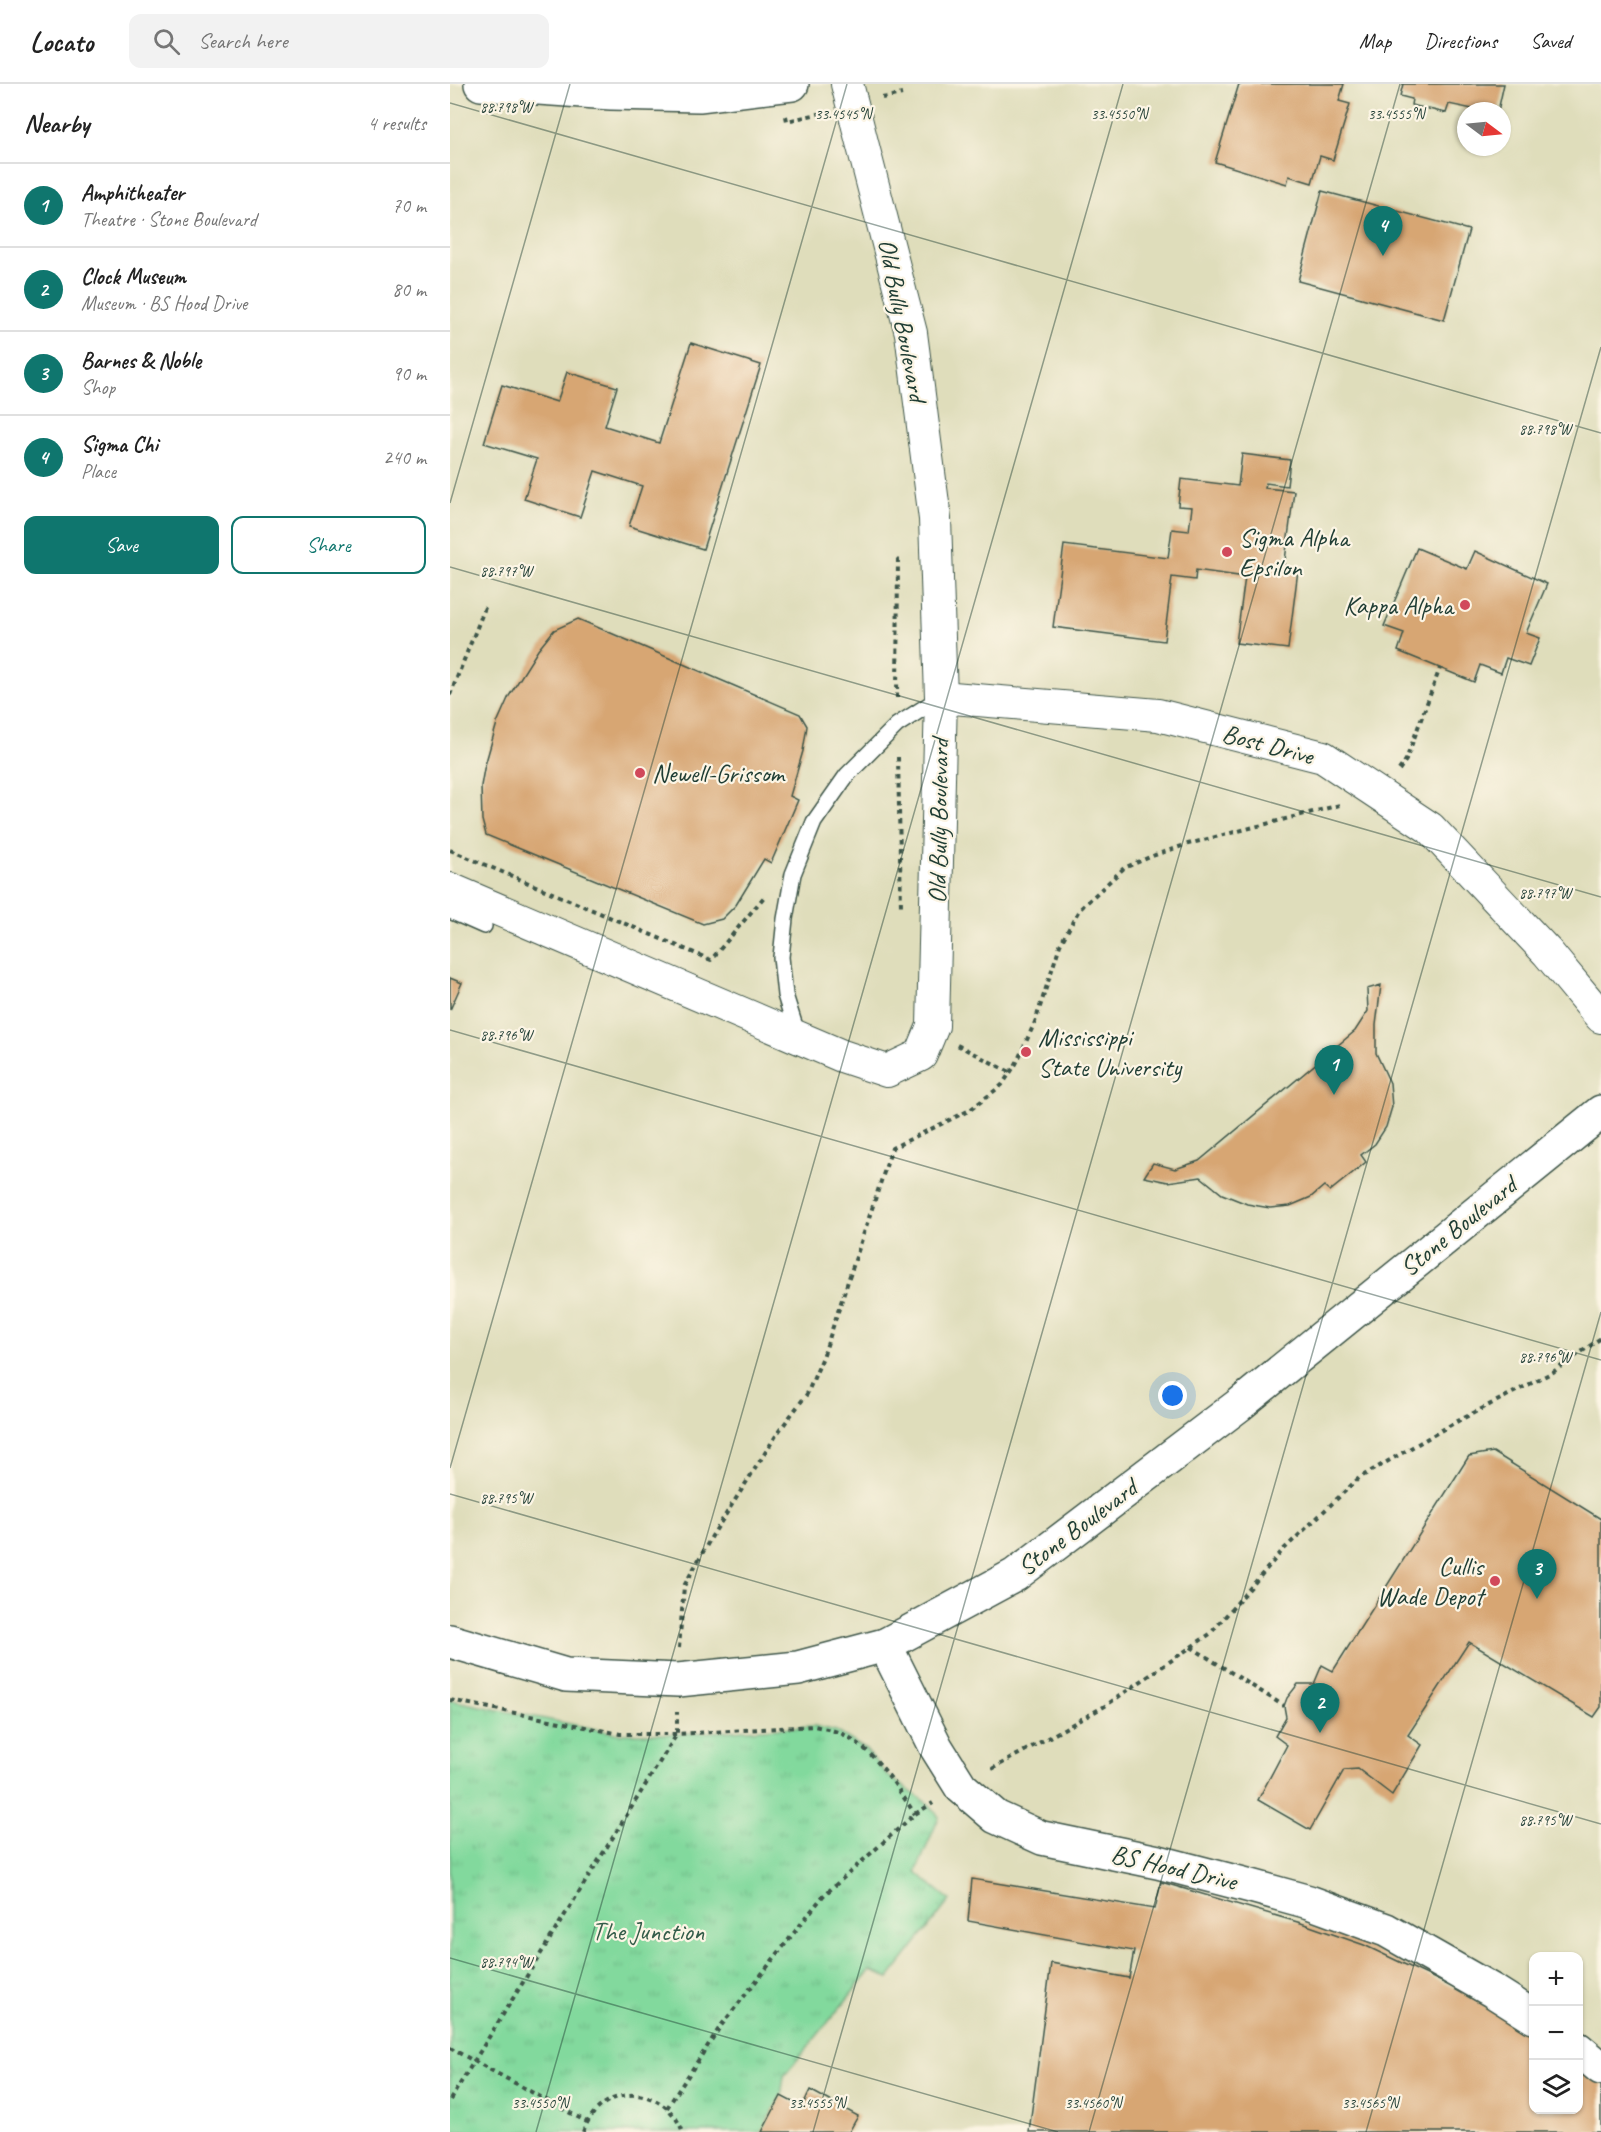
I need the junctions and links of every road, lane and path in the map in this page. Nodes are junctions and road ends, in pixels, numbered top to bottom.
1 (481, 84) edge
2 (792, 84) edge
3 (846, 84) edge
4 (486, 605) dead end
5 (1440, 668) dead end
6 (450, 695) edge
7 (941, 697) junction
8 (1381, 795) junction
9 (450, 850) edge
10 (769, 887) dead end
11 (450, 890) edge
12 (450, 911) edge
13 (484, 926) dead end
14 (1601, 1017) edge
15 (799, 1039) junction
16 (1601, 1112) edge
17 (1601, 1338) edge
18 (450, 1641) edge
19 (885, 1645) junction
20 (1191, 1647) junction
21 (678, 1680) junction
22 (450, 1700) edge
23 (1284, 1706) dead end
24 (677, 1734) junction
25 (961, 1787) junction
26 (915, 1814) junction
27 (1529, 2014) edge
28 (450, 2048) edge
29 (1583, 2053) edge
30 (474, 2061) junction
31 (1601, 2068) edge
32 (450, 2100) edge
33 (668, 2108) junction
34 (587, 2122) junction
35 (583, 2132) edge
36 (683, 2132) edge

1 - 2 street
3 - 7 street, Old Bully Boulevard
4 - 6 path
5 - 8 path
7 - 8 street, Bost Drive
7 - 15 lane
7 - 15 street, Old Bully Boulevard
8 - 14 street, Bost Drive
8 - 21 path
9 - 10 path
11 - 15 street, Old Bully Boulevard
12 - 13 lane
16 - 19 street, Stone Boulevard
17 - 20 path
18 - 21 street, Stone Boulevard
19 - 21 street, Stone Boulevard
19 - 25 street, BS Hood Drive
20 - 23 path
20 - 25 path
21 - 24 path
22 - 24 path
24 - 26 path
24 - 30 path
25 - 26 path
25 - 27 street, BS Hood Drive
26 - 33 path
28 - 30 path
29 - 31 street
30 - 32 path
30 - 34 path
33 - 34 path
33 - 36 path
34 - 35 path

